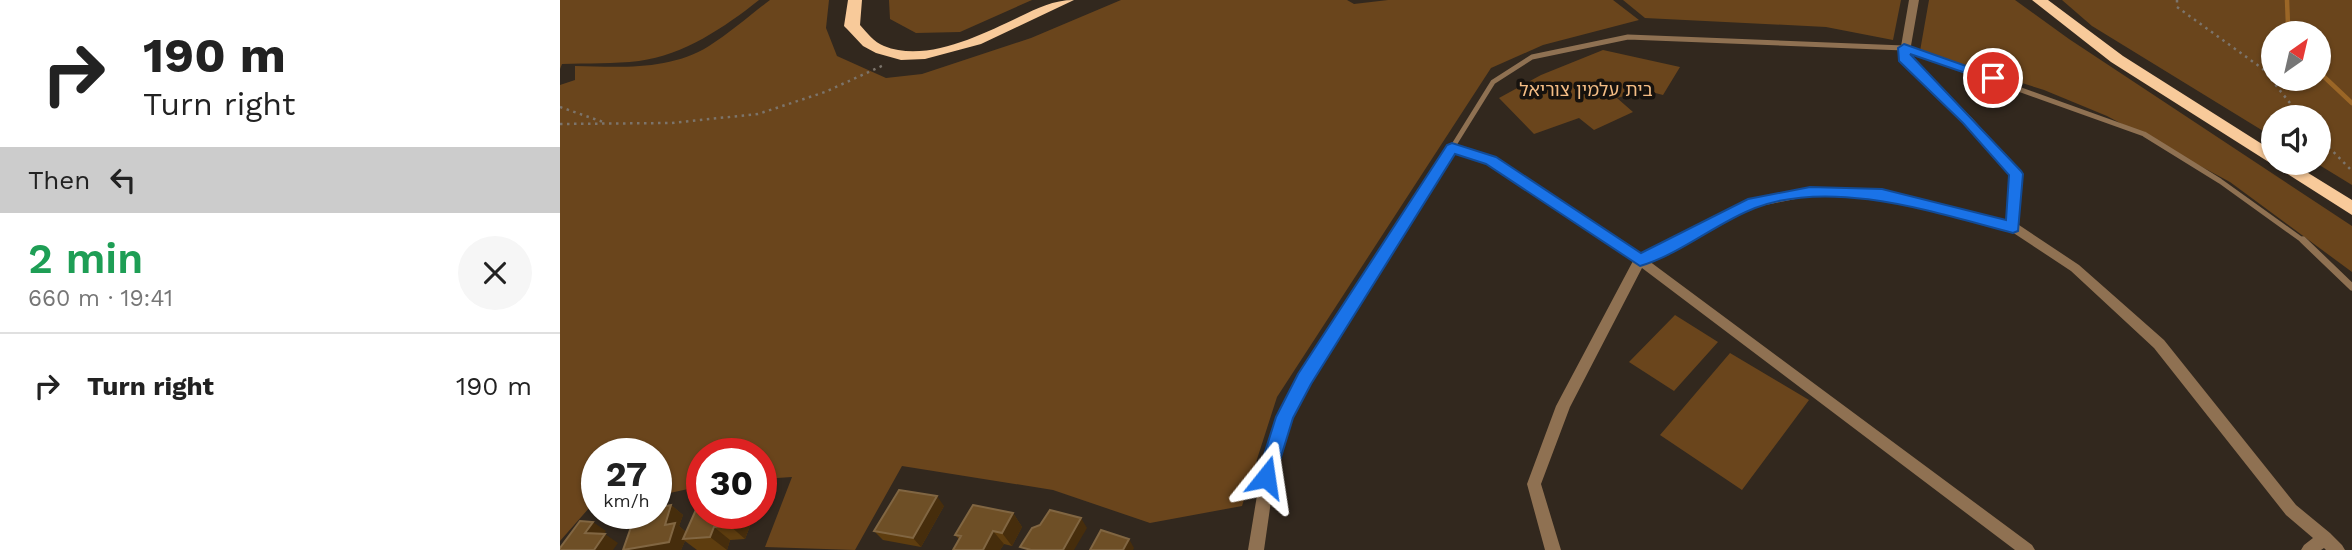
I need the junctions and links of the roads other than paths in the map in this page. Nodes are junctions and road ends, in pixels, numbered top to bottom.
1 (855, 0) edge
2 (1067, 0) edge
3 (1914, 0) edge
4 (2039, 0) edge
5 (1904, 48) junction
6 (1452, 148) junction
7 (2261, 151) edge
8 (2299, 175) edge
9 (2352, 209) edge
10 (2013, 227) junction
11 (1640, 260) junction
12 (2352, 287) edge
13 (2325, 538) junction
14 (1256, 550) edge
15 (1553, 550) edge
16 (2026, 550) edge
17 (2309, 550) edge
18 (2337, 550) edge

1 - 2 highway
3 - 5 street
4 - 7 highway
5 - 6 lane
5 - 10 street
5 - 12 lane
6 - 11 street
6 - 14 street
8 - 9 highway
10 - 11 street
10 - 13 street
11 - 15 street
11 - 16 street
13 - 17 street
13 - 18 street

